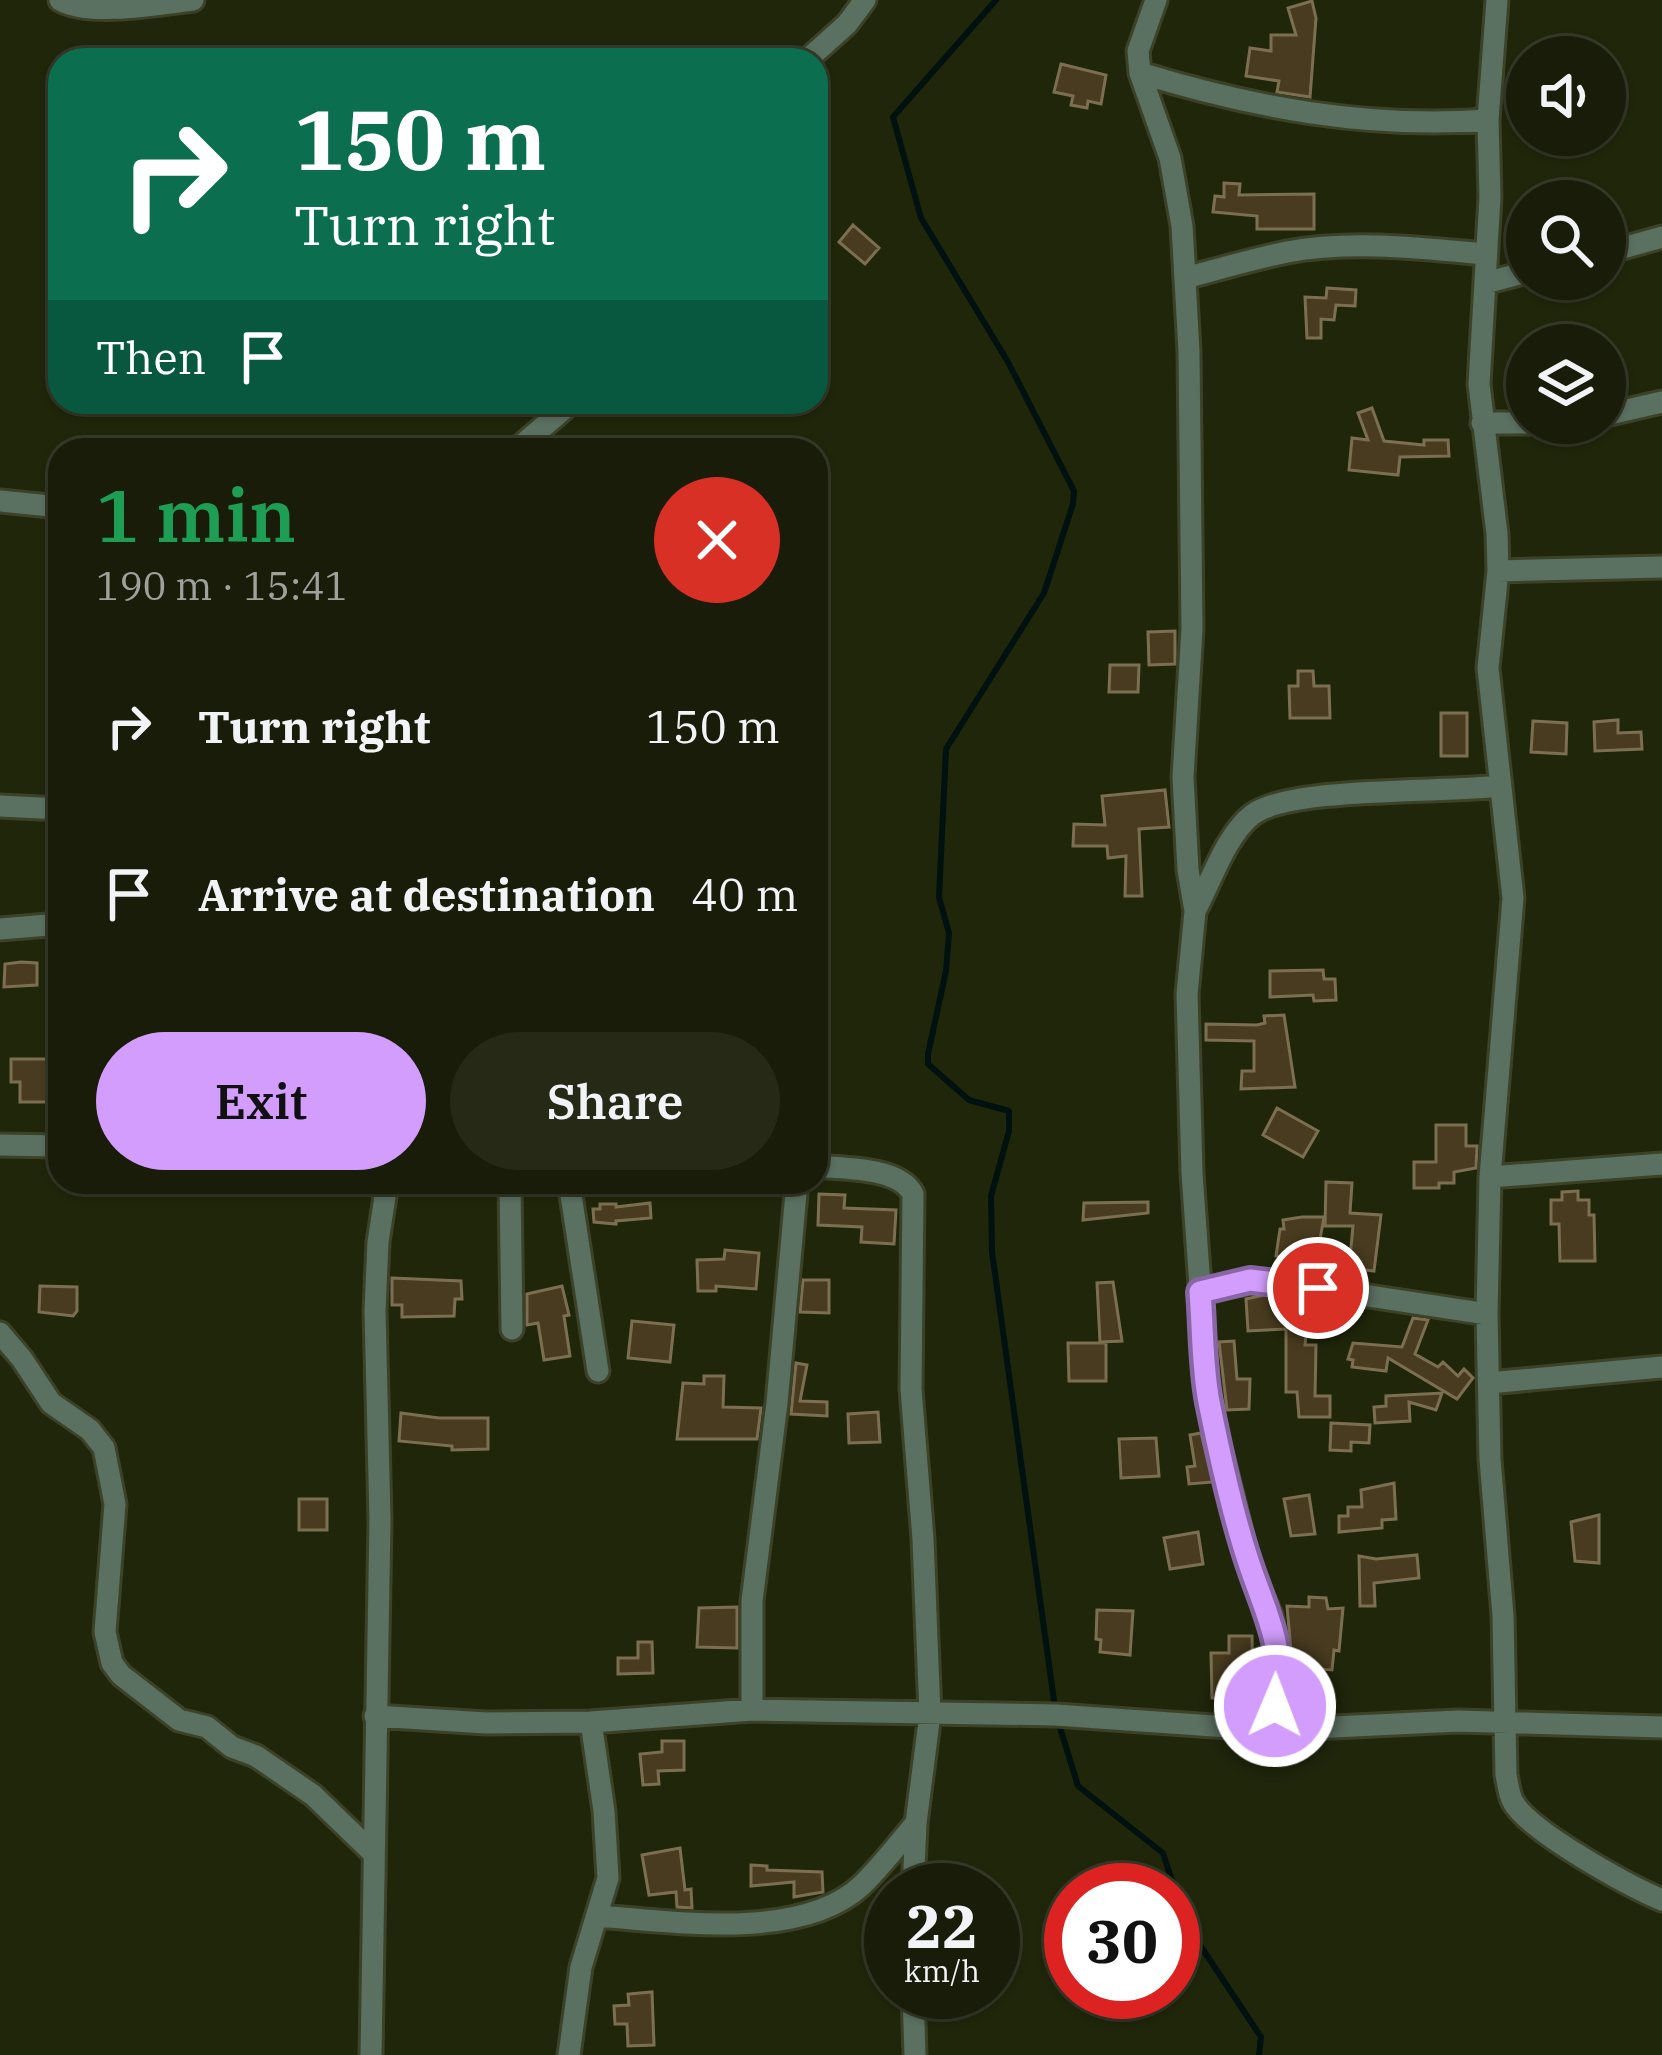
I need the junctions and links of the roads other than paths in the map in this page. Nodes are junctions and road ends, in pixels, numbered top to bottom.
1 (60, 0) edge
2 (194, 0) edge
3 (865, 0) edge
4 (1154, 0) edge
5 (1497, 0) edge
6 (821, 48) edge
7 (1140, 73) junction
8 (1488, 120) junction
9 (1662, 237) edge
10 (1626, 247) edge
11 (1486, 254) junction
12 (1185, 278) junction
13 (1506, 278) edge
14 (1485, 283) junction
15 (1662, 402) edge
16 (1626, 410) edge
17 (558, 414) edge
18 (1482, 423) junction
19 (1506, 423) edge
20 (530, 438) edge
21 (0, 501) edge
22 (48, 506) edge
23 (1662, 567) edge
24 (1498, 571) junction
25 (1500, 787) junction
26 (0, 806) edge
27 (48, 808) edge
28 (1196, 911) junction
29 (48, 925) edge
30 (0, 929) edge
31 (0, 1145) edge
32 (48, 1146) edge
33 (1662, 1164) edge
34 (828, 1168) edge
35 (1490, 1177) junction
36 (387, 1194) edge
37 (510, 1194) edge
38 (571, 1194) edge
39 (796, 1194) edge
40 (1200, 1292) junction
41 (1487, 1315) junction
42 (512, 1329) dead end
43 (0, 1334) edge
44 (1662, 1367) edge
45 (598, 1372) dead end
46 (1489, 1383) junction
47 (752, 1710) junction
48 (930, 1714) junction
49 (375, 1716) junction
50 (591, 1722) junction
51 (1502, 1723) junction
52 (1662, 1726) edge
53 (1271, 1730) junction
54 (916, 1823) junction
55 (372, 1852) junction
56 (914, 1863) edge
57 (1662, 1900) edge
58 (599, 1916) junction
59 (914, 2019) edge
60 (371, 2055) edge
61 (569, 2055) edge
62 (915, 2055) edge

1 - 2 street
3 - 6 street
4 - 7 street
5 - 8 street
7 - 8 street
7 - 12 street
8 - 11 street
9 - 10 street
11 - 12 street
11 - 14 street
12 - 28 street
13 - 14 street
14 - 18 street
15 - 16 street
17 - 20 street
18 - 19 street
18 - 24 street
21 - 22 street
23 - 24 street
24 - 25 street
25 - 28 street
25 - 35 street
26 - 27 street
28 - 40 street
29 - 30 street
31 - 32 street
33 - 35 street
34 - 48 street
35 - 41 street
36 - 49 street
37 - 42 street
38 - 45 street
39 - 47 street
40 - 41 street
40 - 53 street
41 - 46 street
43 - 55 street
44 - 46 street
46 - 51 street
47 - 48 street
47 - 50 street
48 - 53 street
48 - 54 street
49 - 50 street
49 - 55 street
50 - 58 street
51 - 52 street
51 - 53 street
51 - 57 street
54 - 56 street
54 - 58 street
55 - 60 street
58 - 61 street
59 - 62 street

